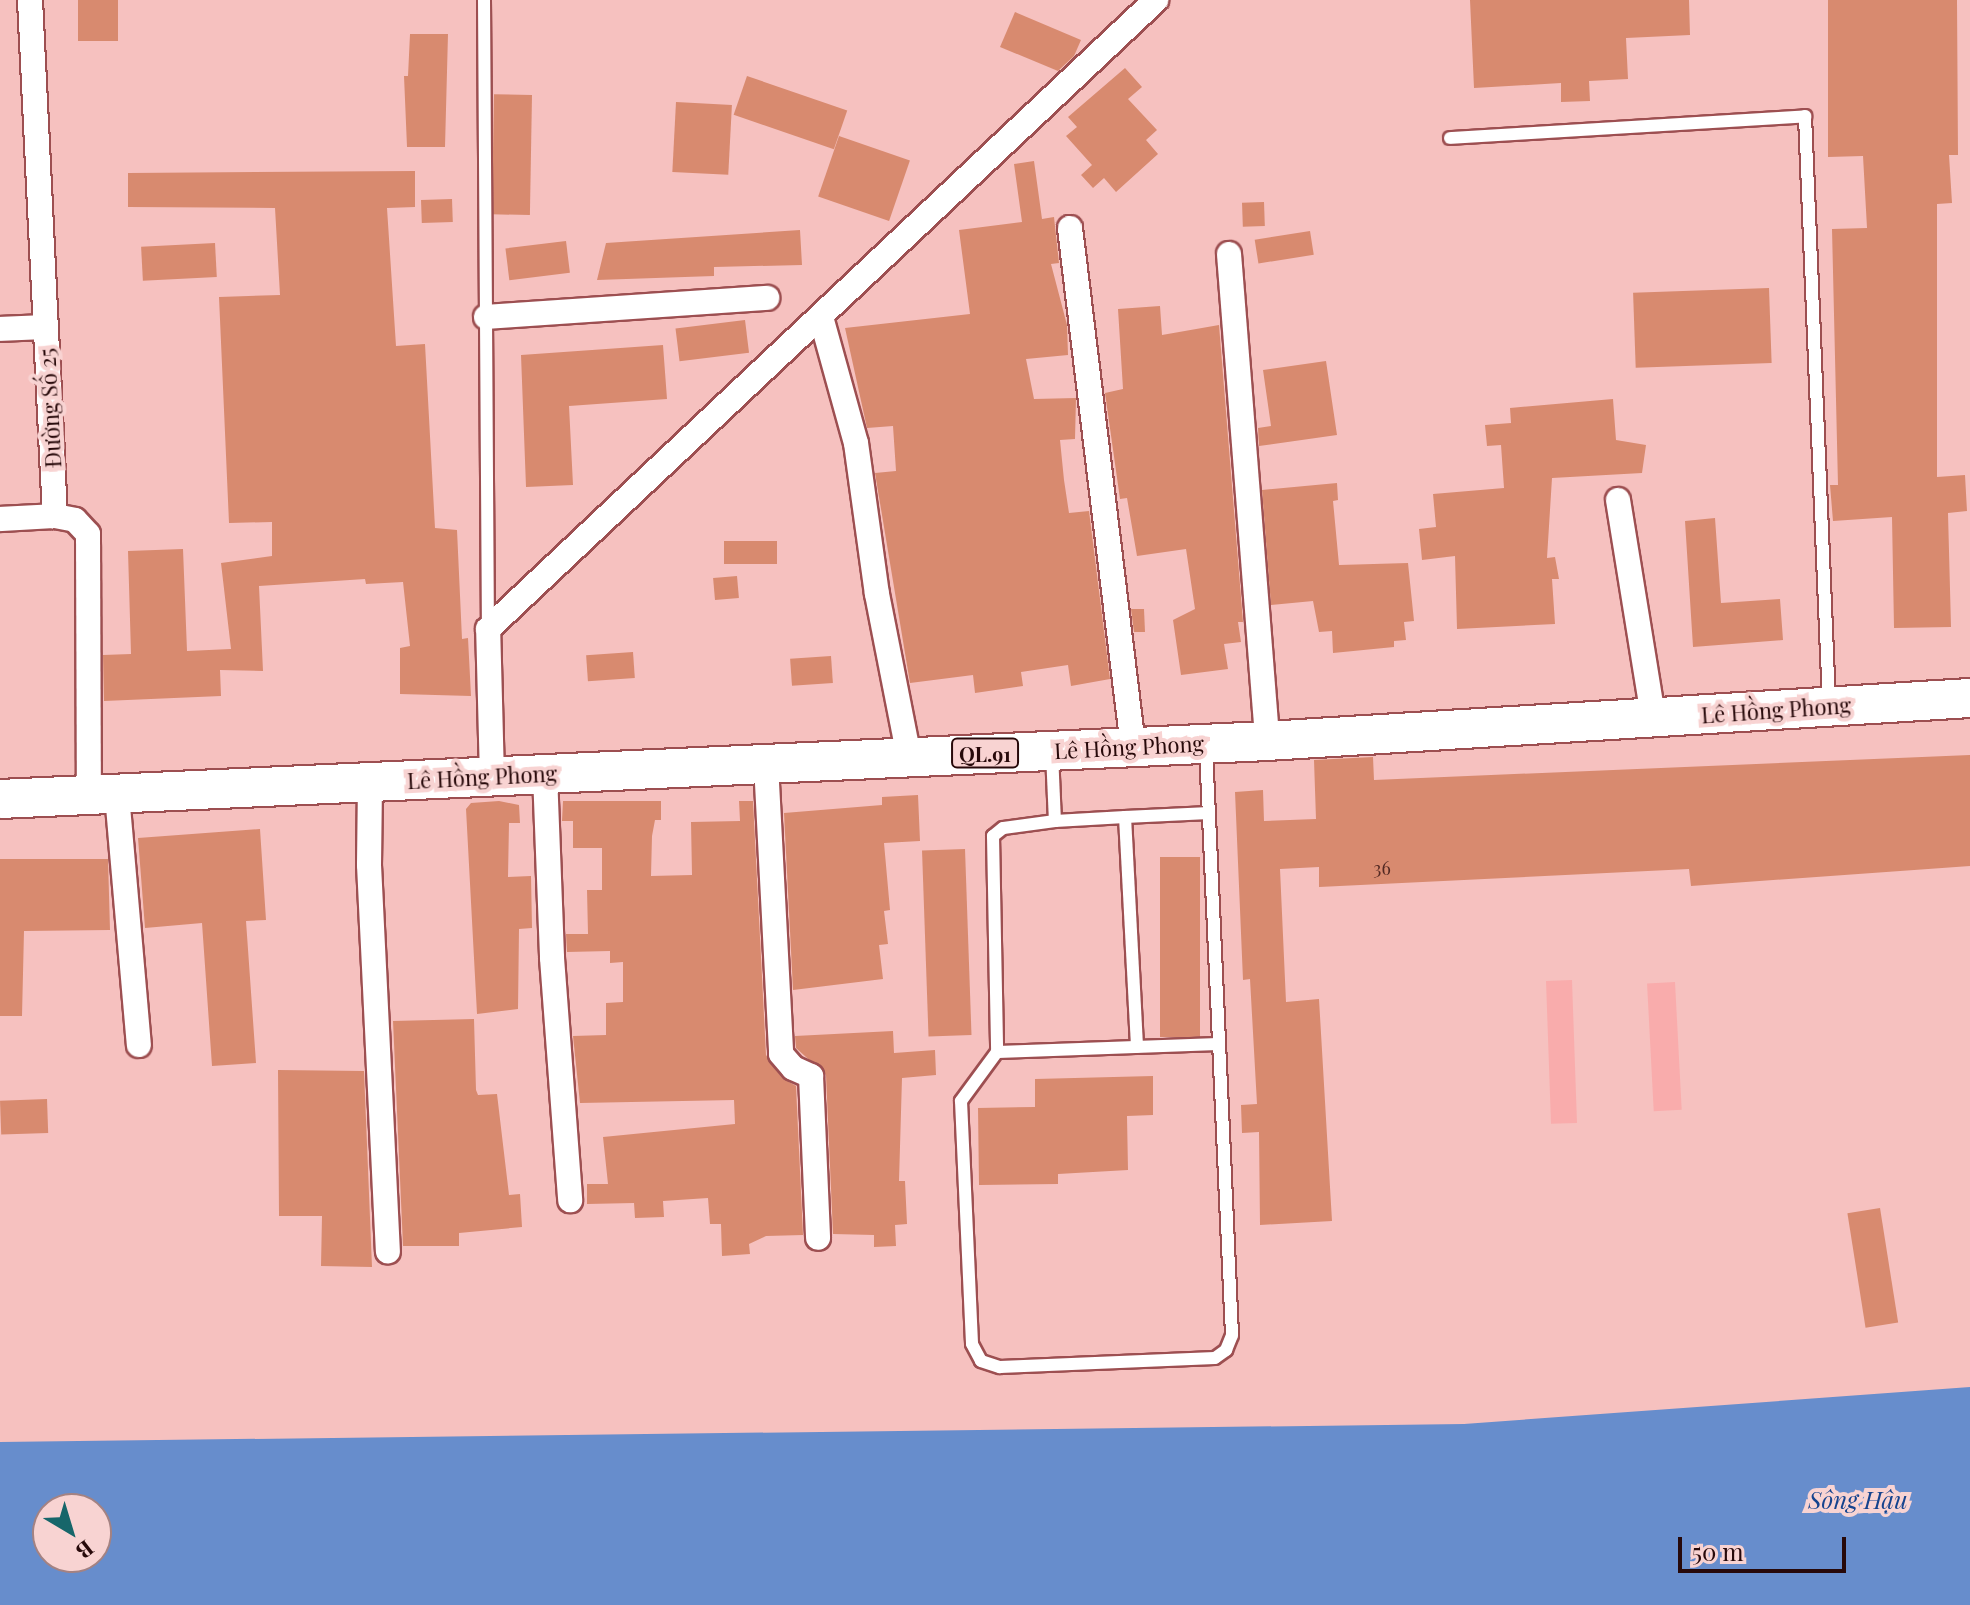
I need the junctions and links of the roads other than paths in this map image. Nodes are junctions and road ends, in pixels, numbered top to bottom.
1 (30, 0) edge
2 (484, 0) edge
3 (1156, 0) edge
4 (1450, 138) dead end
5 (1070, 228) dead end
6 (1229, 254) dead end
7 (767, 298) dead end
8 (486, 317) junction
9 (821, 317) junction
10 (45, 327) junction
11 (0, 329) edge
12 (1618, 500) dead end
13 (55, 516) junction
14 (0, 519) edge
15 (488, 629) junction
16 (1970, 698) edge
17 (1829, 707) junction
18 (1653, 717) junction
19 (1267, 741) junction
20 (1206, 743) junction
21 (1133, 746) junction
22 (1052, 750) junction
23 (909, 757) junction
24 (766, 764) junction
25 (545, 774) junction
26 (492, 777) junction
27 (370, 783) junction
28 (103, 796) junction
29 (0, 799) edge
30 (1209, 813) junction
31 (1125, 817) junction
32 (1055, 821) junction
33 (1219, 1044) junction
34 (139, 1045) dead end
35 (1137, 1047) junction
36 (997, 1052) junction
37 (570, 1200) dead end
38 (818, 1238) dead end
39 (388, 1252) dead end

1 - 10 street, Đường Số 25
2 - 8 lane
3 - 9 street
4 - 17 lane
5 - 21 street
6 - 19 street
7 - 8 street
8 - 15 lane
9 - 15 street
9 - 23 street
10 - 11 street
10 - 13 street, Đường Số 25
12 - 18 street
13 - 14 street
13 - 28 street
15 - 26 street
16 - 17 highway, Lê Hồng Phong / QL.91
17 - 18 highway, Lê Hồng Phong / QL.91
18 - 19 highway, Lê Hồng Phong / QL.91
19 - 20 highway, Lê Hồng Phong / QL.91
20 - 21 highway, Lê Hồng Phong / QL.91
20 - 30 lane
21 - 22 highway, Lê Hồng Phong / QL.91
22 - 23 highway, Lê Hồng Phong / QL.91
22 - 32 lane
23 - 24 highway, Lê Hồng Phong / QL.91
24 - 25 highway, Lê Hồng Phong / QL.91
24 - 38 street
25 - 26 highway, Lê Hồng Phong / QL.91
25 - 37 street
26 - 27 highway, Lê Hồng Phong / QL.91
27 - 28 highway, Lê Hồng Phong / QL.91
27 - 39 street
28 - 29 highway, Lê Hồng Phong / QL.91
28 - 34 street
30 - 31 lane
30 - 33 lane
31 - 32 lane
31 - 35 lane
32 - 36 lane
33 - 35 lane
33 - 36 lane
35 - 36 lane

